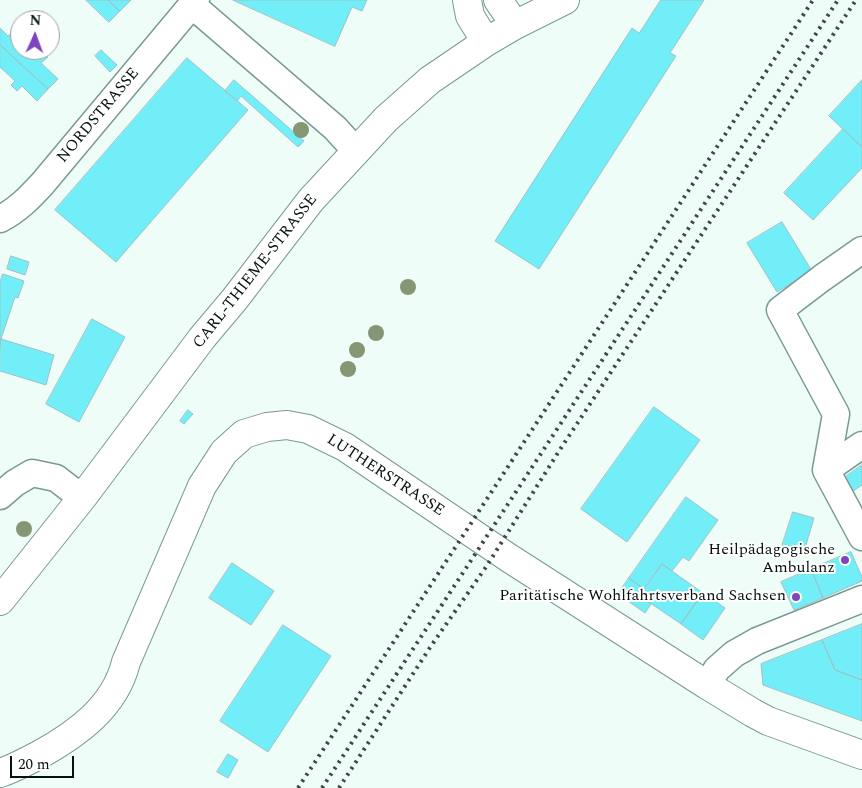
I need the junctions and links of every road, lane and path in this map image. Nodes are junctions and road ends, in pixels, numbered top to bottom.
1 (467, 0) edge
2 (498, 0) edge
3 (565, 0) edge
4 (194, 3) edge
5 (514, 25) junction
6 (486, 42) junction
7 (356, 151) junction
8 (0, 219) edge
9 (862, 250) edge
10 (862, 445) edge
11 (826, 470) junction
12 (0, 496) edge
13 (82, 498) junction
14 (862, 537) edge
15 (862, 599) edge
16 (0, 601) edge
17 (707, 686) junction
18 (862, 755) edge
19 (31, 759) junction
20 (0, 760) edge
21 (0, 773) edge

1 - 6 main road
2 - 5 main road
3 - 5 main road, CARL-THIEME-STRASSE
4 - 7 street, NORDSTRASSE
4 - 8 street, NORDSTRASSE
5 - 6 main road, CARL-THIEME-STRASSE
6 - 7 main road, CARL-THIEME-STRASSE
7 - 13 main road, CARL-THIEME-STRASSE
9 - 11 street
10 - 11 street
11 - 14 street
12 - 13 street
13 - 16 main road, CARL-THIEME-STRASSE
15 - 17 street
17 - 18 main road, LUTHERSTRASSE
17 - 19 main road, LUTHERSTRASSE
19 - 20 main road, LUTHERSTRASSE
19 - 21 main road, LUTHERSTRASSE

